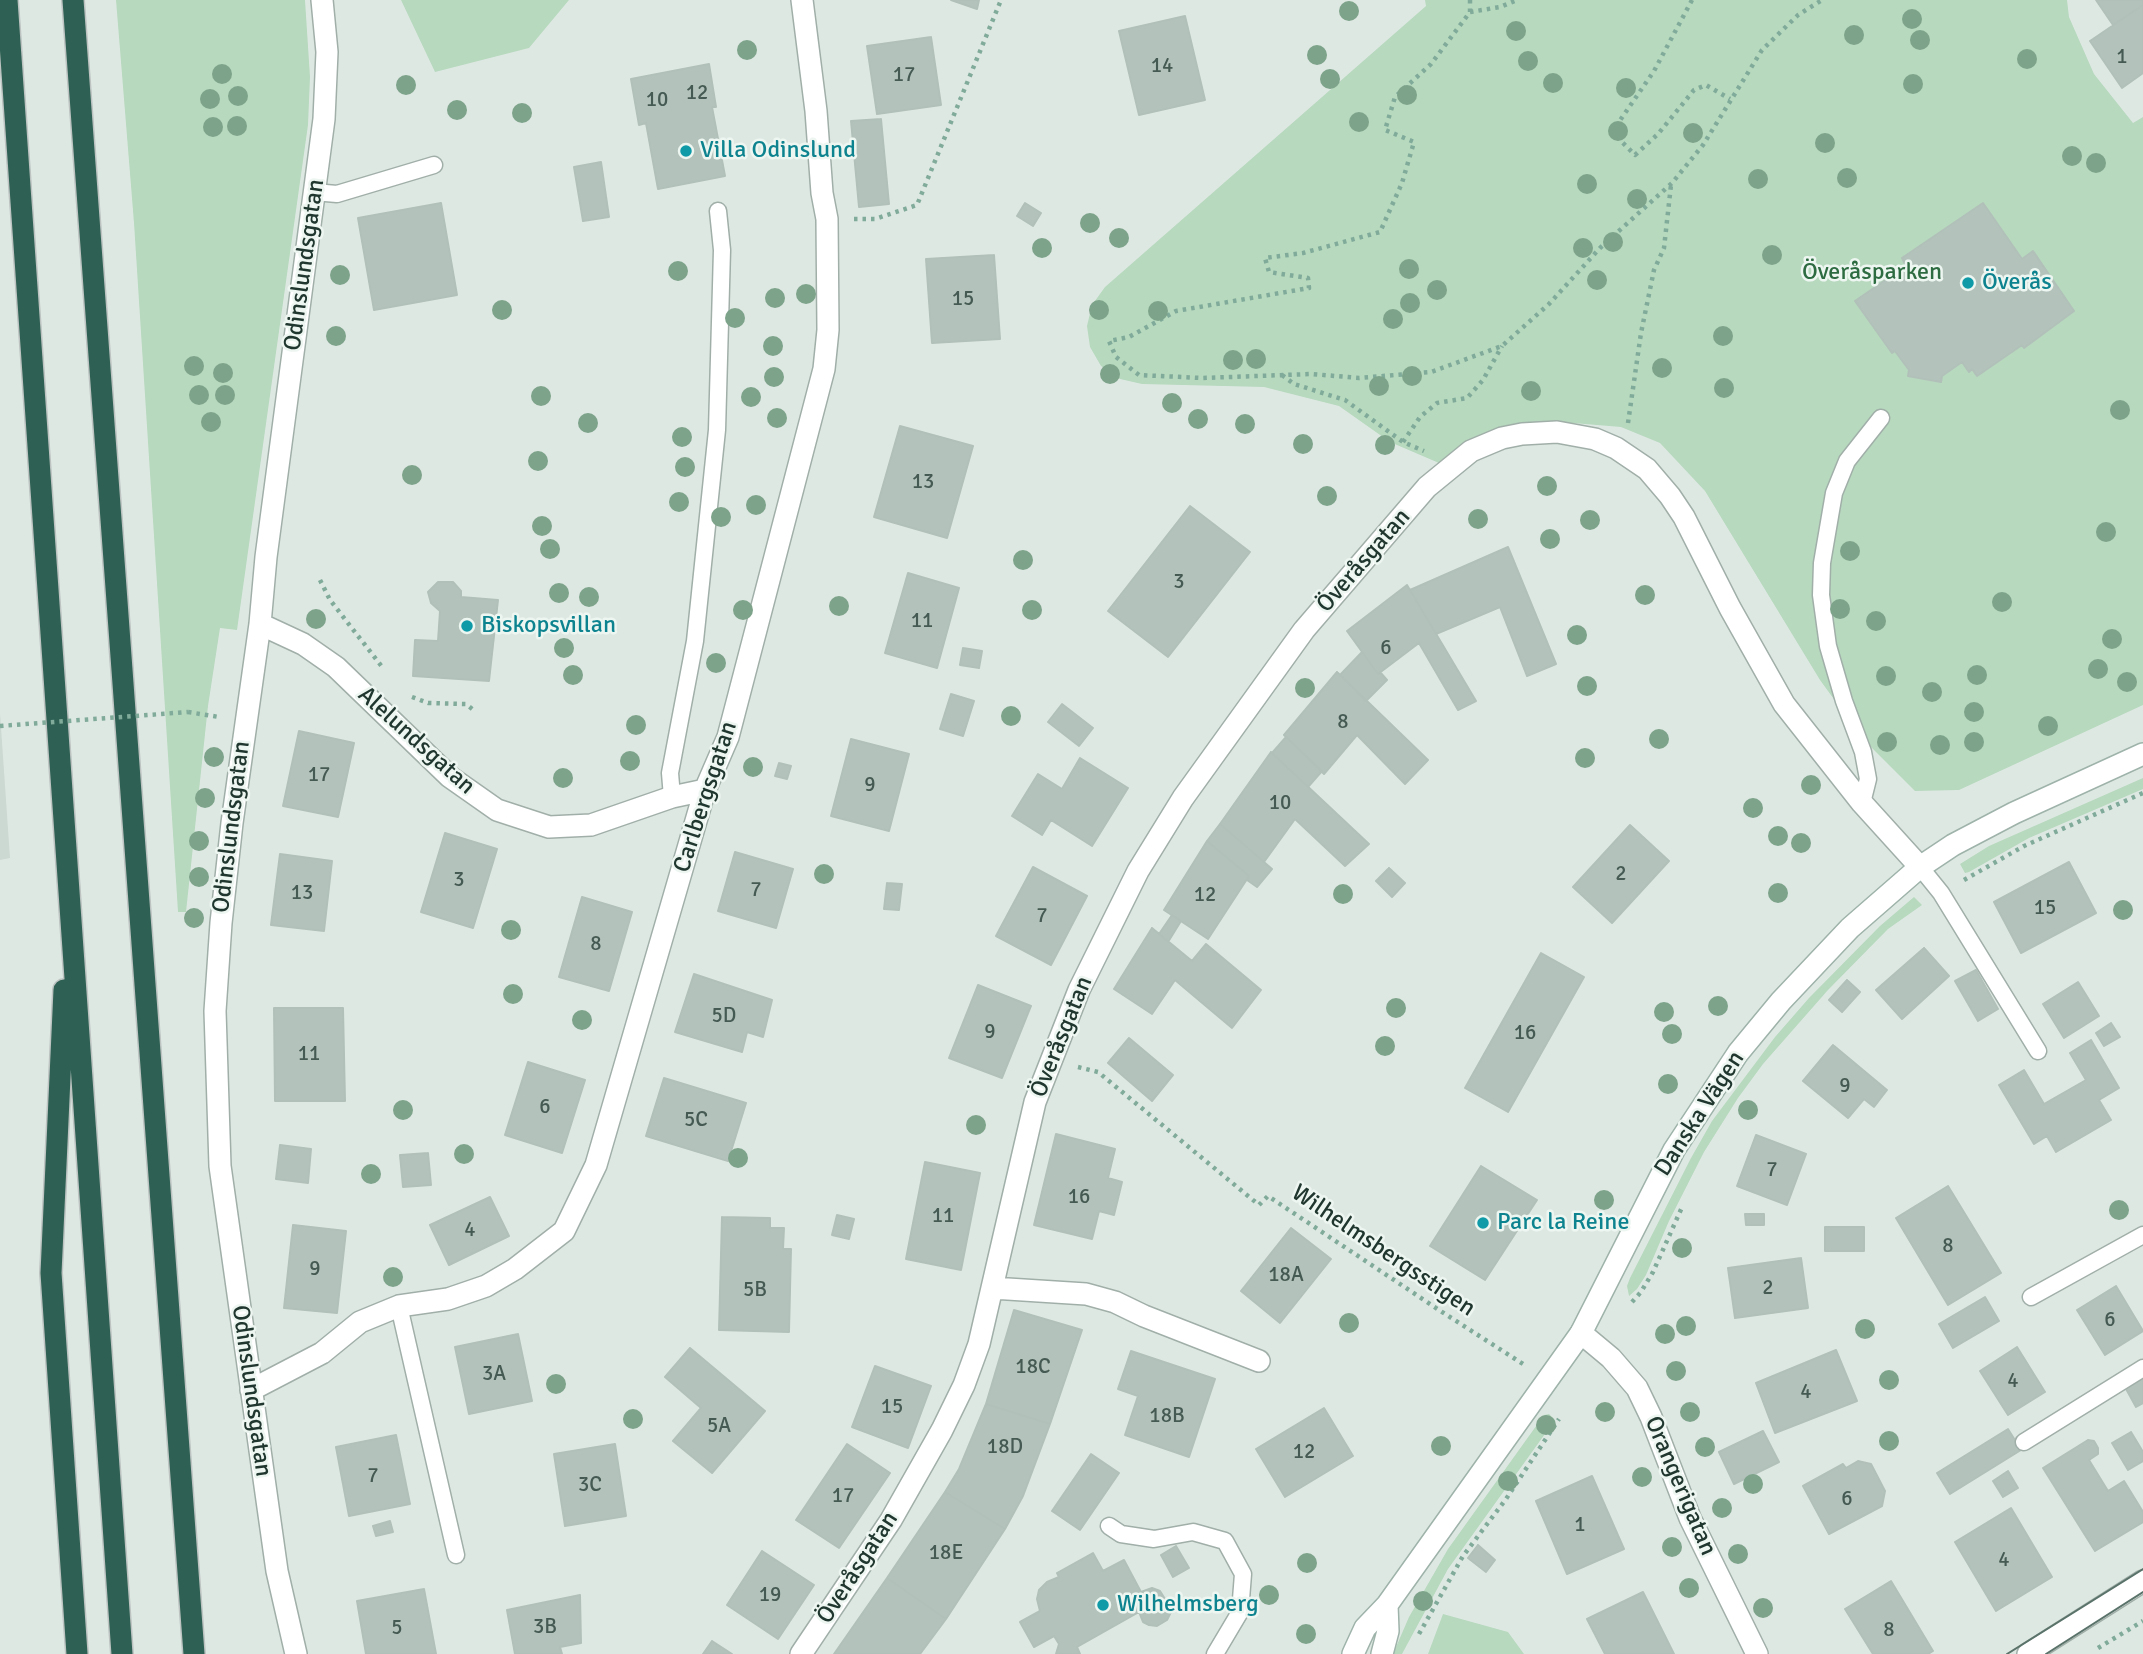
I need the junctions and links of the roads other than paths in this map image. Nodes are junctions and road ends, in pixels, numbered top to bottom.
1 (7, 0) edge
2 (73, 0) edge
3 (322, 0) edge
4 (802, 0) edge
5 (434, 165) dead end
6 (314, 192) junction
7 (718, 211) dead end
8 (1881, 418) dead end
9 (260, 624) junction
10 (2143, 754) edge
11 (705, 790) junction
12 (673, 797) junction
13 (1862, 803) junction
14 (1920, 867) junction
15 (68, 890) junction
16 (2038, 1051) dead end
17 (2143, 1236) edge
18 (992, 1288) junction
19 (2031, 1297) dead end
20 (399, 1306) junction
21 (1581, 1333) junction
22 (1259, 1361) dead end
23 (2143, 1368) edge
24 (251, 1390) junction
25 (2024, 1442) dead end
26 (1109, 1526) dead end
27 (456, 1555) dead end
28 (2143, 1581) edge
29 (1387, 1605) junction
30 (78, 1654) edge
31 (122, 1654) edge
32 (194, 1654) edge
33 (296, 1654) edge
34 (801, 1654) edge
35 (1215, 1654) edge
36 (1353, 1654) edge
37 (1381, 1654) edge
38 (1757, 1654) edge
39 (2028, 1654) edge

1 - 15 highway
2 - 32 highway
3 - 6 street, Odinslundsgatan
4 - 11 street, Carlbergsgatan
5 - 6 lane
6 - 9 street, Odinslundsgatan
7 - 12 lane
8 - 13 lane
9 - 12 street, Alelundsgatan
9 - 24 street, Odinslundsgatan
10 - 14 street, Danska Vägen
11 - 12 street, Alelundsgatan
11 - 20 street, Carlbergsgatan
13 - 14 street, Överåsgatan
13 - 18 street, Överåsgatan
14 - 16 lane
14 - 21 street, Danska Vägen
15 - 30 highway
15 - 31 highway
17 - 19 lane
18 - 22 street
18 - 34 street, Överåsgatan
20 - 24 street, Carlbergsgatan
20 - 27 lane
21 - 29 street, Danska Vägen
21 - 38 street, Orangerigatan
23 - 25 lane
24 - 33 street, Odinslundsgatan
26 - 35 lane
28 - 39 street
29 - 36 street, Danska Vägen
29 - 37 street

